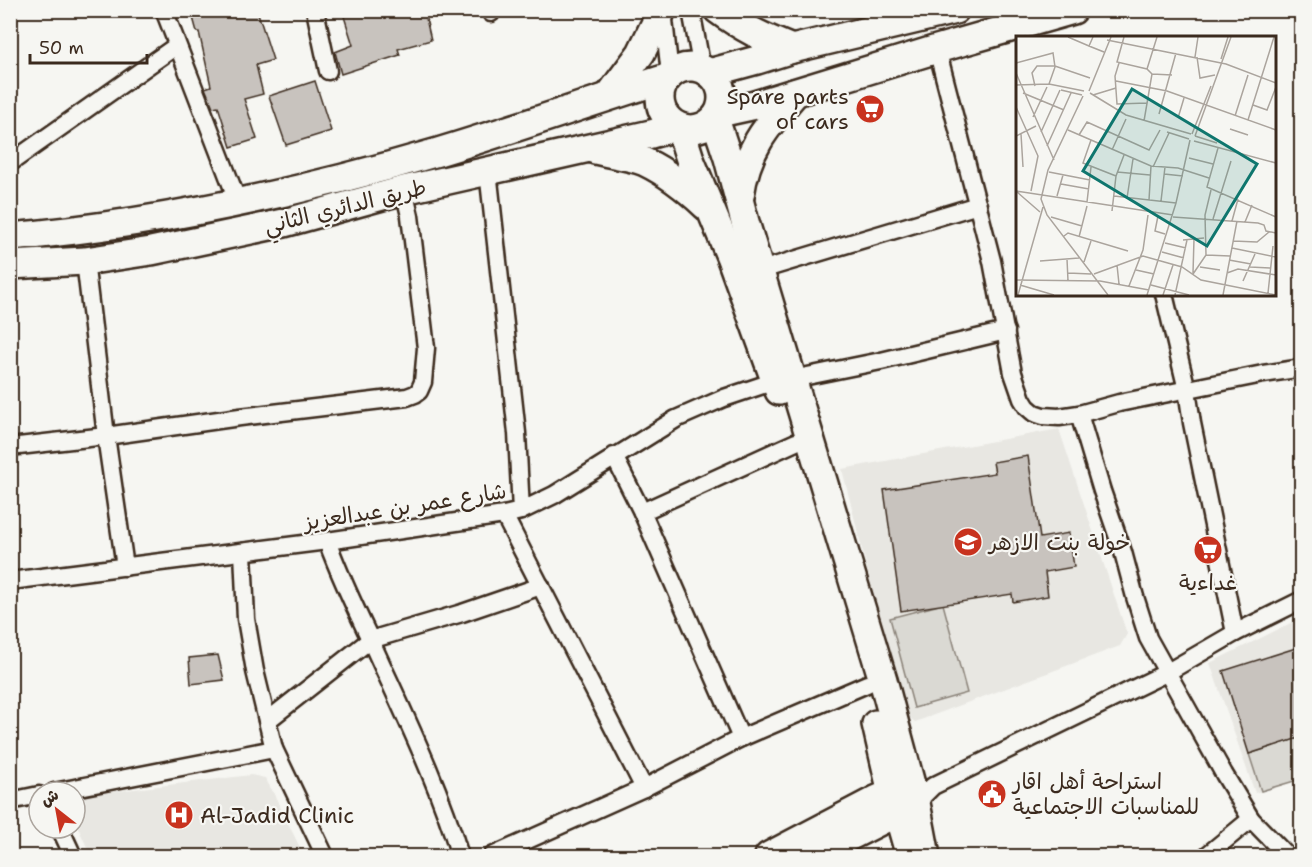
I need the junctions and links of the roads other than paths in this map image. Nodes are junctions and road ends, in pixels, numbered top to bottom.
1 (164, 10) edge
2 (315, 10) edge
3 (662, 10) edge
4 (691, 10) edge
5 (718, 10) edge
6 (955, 10) edge
7 (1073, 10) edge
8 (177, 46) junction
9 (792, 49) junction
10 (937, 49) junction
11 (328, 71) dead end
12 (706, 71) junction
13 (669, 76) junction
14 (795, 93) junction
15 (609, 96) junction
16 (717, 116) junction
17 (678, 128) junction
18 (585, 148) junction
19 (10, 163) edge
20 (488, 171) junction
21 (404, 190) junction
22 (238, 202) junction
23 (740, 203) junction
24 (978, 205) junction
25 (712, 212) junction
26 (187, 213) junction
27 (10, 237) edge
28 (192, 243) junction
29 (86, 261) junction
30 (10, 265) edge
31 (761, 270) junction
32 (1164, 296) edge
33 (1006, 331) junction
34 (1302, 368) edge
35 (784, 381) junction
36 (1187, 390) junction
37 (1079, 414) junction
38 (106, 436) junction
39 (796, 442) junction
40 (10, 447) edge
41 (614, 456) junction
42 (521, 511) junction
43 (642, 512) junction
44 (504, 515) junction
45 (327, 541) junction
46 (243, 552) junction
47 (125, 567) junction
48 (10, 581) edge
49 (541, 586) junction
50 (1302, 600) edge
51 (1235, 633) junction
52 (370, 640) junction
53 (1166, 673) junction
54 (867, 684) junction
55 (267, 720) junction
56 (741, 738) junction
57 (274, 749) junction
58 (87, 786) edge
59 (644, 788) junction
60 (910, 796) junction
61 (27, 797) edge
62 (10, 801) edge
63 (1251, 819) junction
64 (66, 840) edge
65 (73, 856) edge
66 (325, 856) edge
67 (460, 856) edge
68 (492, 856) edge
69 (770, 856) edge
70 (811, 856) edge
71 (910, 856) edge
72 (926, 856) edge
73 (1206, 856) edge
74 (1287, 856) edge

1 - 8 street
2 - 11 street
3 - 13 street
3 - 15 main road
4 - 12 street
5 - 9 main road
6 - 9 main road
7 - 10 main road
8 - 19 street
8 - 22 street
9 - 12 main road
10 - 14 main road
10 - 24 street
12 - 13 main road
12 - 16 main road
13 - 15 main road, طريق الدائري الثاني
13 - 17 main road
14 - 16 main road
14 - 23 main road
15 - 22 main road, طريق الدائري الثاني
16 - 17 main road
16 - 23 main road
17 - 18 main road, طريق الدائري الثاني
17 - 25 main road
18 - 20 main road, طريق الدائري الثاني
18 - 25 main road
20 - 21 main road, طريق الدائري الثاني
20 - 42 street
21 - 28 main road, طريق الدائري الثاني
21 - 38 street
22 - 26 main road, طريق الدائري الثاني
23 - 31 main road
24 - 31 street
24 - 33 street
25 - 35 main road
26 - 27 main road, طريق الدائري الثاني
26 - 28 main road
28 - 29 main road, طريق الدائري الثاني
29 - 30 main road, طريق الدائري الثاني
29 - 38 street
31 - 35 main road
32 - 36 street
33 - 35 street, شارع عمر بن عبدالعزيز
33 - 37 street
34 - 36 street
35 - 39 main road
35 - 41 street, شارع عمر بن عبدالعزيز
35 - 60 main road
36 - 37 street
36 - 51 street
37 - 53 street
38 - 40 street
38 - 47 street
39 - 43 street
39 - 54 main road
41 - 42 street, شارع عمر بن عبدالعزيز
41 - 43 street
42 - 44 street, شارع عمر بن عبدالعزيز
43 - 56 street
44 - 45 street, شارع عمر بن عبدالعزيز
44 - 49 street
45 - 46 street, شارع عمر بن عبدالعزيز
45 - 52 street
46 - 47 street, شارع عمر بن عبدالعزيز
46 - 55 street
47 - 48 street, شارع عمر بن عبدالعزيز
49 - 52 street
49 - 59 street
50 - 51 street
51 - 53 street
52 - 55 street
52 - 67 street
53 - 60 street
53 - 63 street
54 - 56 street
54 - 60 main road
55 - 57 street
56 - 59 street
57 - 58 street
57 - 66 street
59 - 68 street
60 - 69 main road
60 - 70 main road
60 - 71 main road
60 - 72 main road
61 - 62 street
63 - 73 street
63 - 74 street
64 - 65 street

